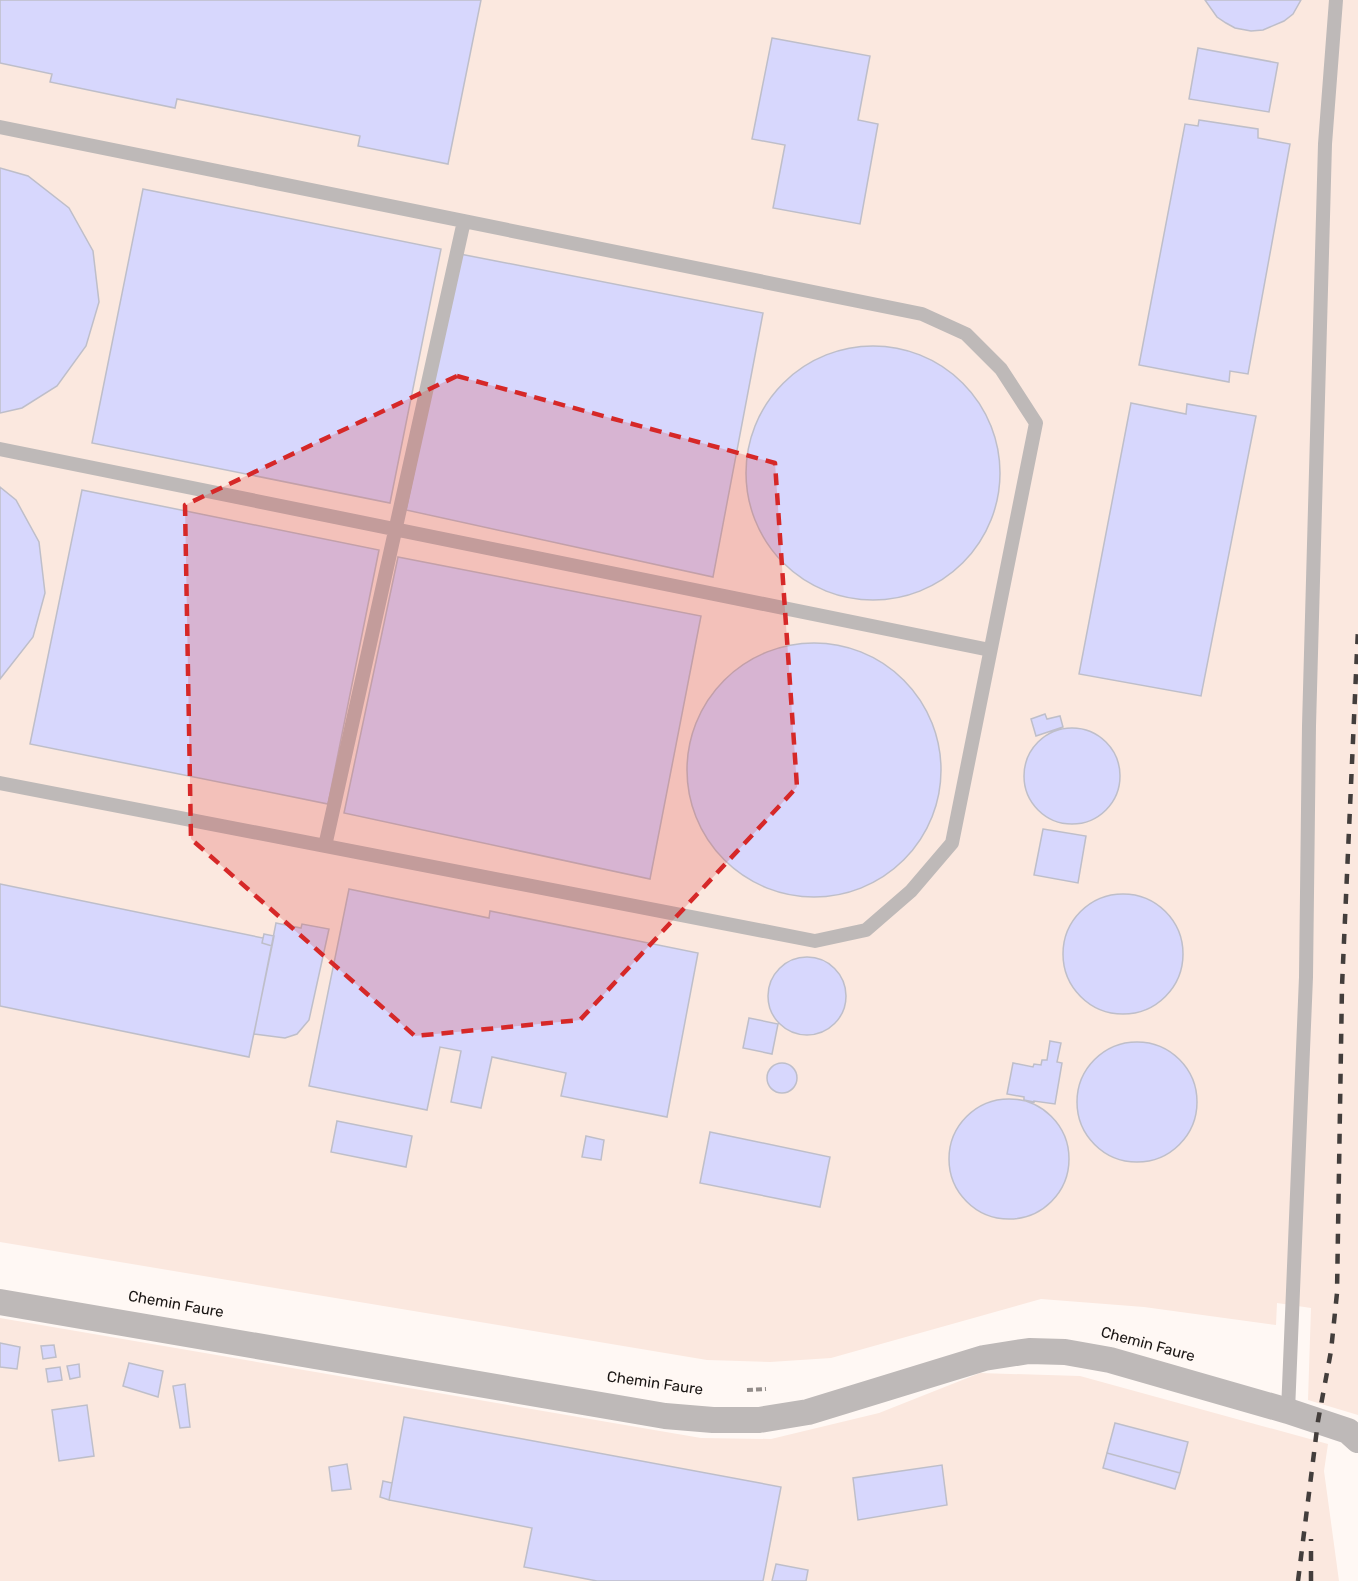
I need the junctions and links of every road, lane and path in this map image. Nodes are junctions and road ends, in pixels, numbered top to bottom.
1 (1336, 0) edge
2 (0, 127) edge
3 (464, 221) junction
4 (0, 449) edge
5 (395, 530) junction
6 (990, 650) junction
7 (0, 783) edge
8 (325, 846) junction
9 (0, 1302) edge
10 (631, 1380) dead end
11 (688, 1388) dead end
12 (768, 1389) dead end
13 (739, 1391) dead end
14 (1288, 1411) junction
15 (1358, 1440) edge

1 - 14 lane
2 - 3 lane
3 - 5 lane
3 - 6 lane
4 - 5 lane
5 - 6 lane
5 - 8 lane
6 - 8 lane
7 - 8 lane
9 - 14 street, Chemin Faure
10 - 11 path, Chemin Faure
12 - 13 path
14 - 15 street, Chemin Faure

